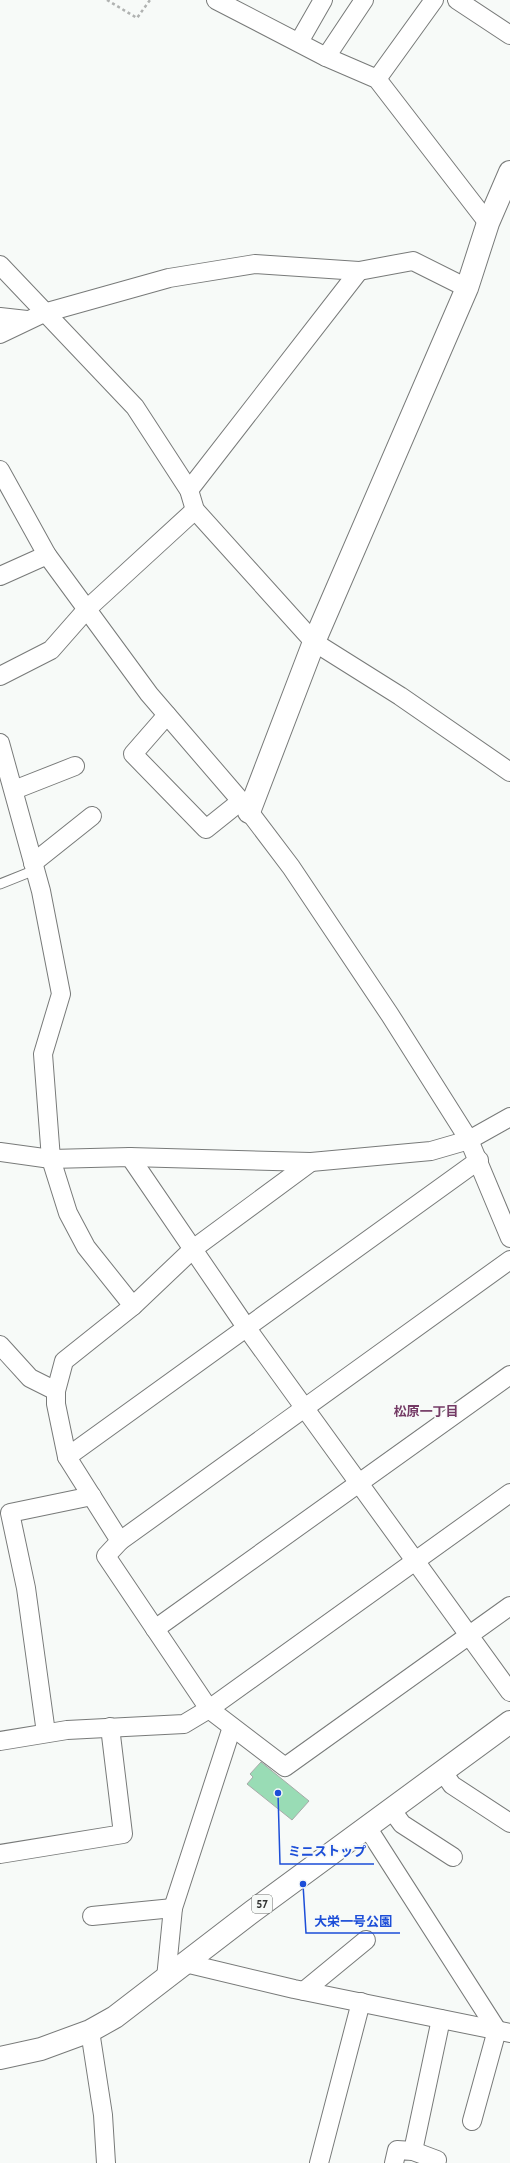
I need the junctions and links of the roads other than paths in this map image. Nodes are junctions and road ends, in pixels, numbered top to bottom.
1 (216, 0) edge
2 (323, 0) edge
3 (364, 0) edge
4 (434, 0) edge
5 (457, 0) edge
6 (510, 35) edge
7 (299, 42) junction
8 (326, 56) junction
9 (377, 79) junction
10 (510, 172) edge
11 (503, 202) edge
12 (488, 223) junction
13 (0, 266) edge
14 (359, 271) junction
15 (467, 288) junction
16 (44, 313) junction
17 (0, 317) edge
18 (27, 320) junction
19 (0, 334) edge
20 (0, 470) edge
21 (189, 490) junction
22 (196, 510) junction
23 (47, 555) junction
24 (0, 576) edge
25 (87, 609) junction
26 (314, 642) junction
27 (0, 676) edge
28 (167, 715) junction
29 (0, 743) edge
30 (74, 766) dead end
31 (510, 772) edge
32 (14, 790) junction
33 (245, 807) junction
34 (92, 816) dead end
35 (34, 866) junction
36 (0, 884) edge
37 (510, 1117) edge
38 (469, 1140) junction
39 (0, 1152) edge
40 (130, 1158) junction
41 (51, 1159) junction
42 (479, 1160) junction
43 (311, 1162) junction
44 (510, 1238) edge
45 (193, 1249) junction
46 (510, 1260) edge
47 (132, 1306) junction
48 (246, 1327) junction
49 (0, 1345) edge
50 (510, 1375) edge
51 (56, 1391) junction
52 (304, 1407) junction
53 (67, 1457) junction
54 (359, 1483) junction
55 (510, 1493) edge
56 (92, 1496) junction
57 (6, 1525) edge
58 (120, 1541) junction
59 (415, 1560) junction
60 (510, 1606) edge
61 (155, 1629) junction
62 (469, 1636) junction
63 (510, 1692) edge
64 (209, 1709) junction
65 (510, 1722) edge
66 (232, 1727) junction
67 (110, 1728) junction
68 (46, 1733) junction
69 (0, 1741) edge
70 (443, 1772) junction
71 (391, 1809) junction
72 (510, 1823) edge
73 (367, 1827) junction
74 (0, 1854) edge
75 (453, 1858) dead end
76 (173, 1908) junction
77 (92, 1916) dead end
78 (366, 1940) dead end
79 (185, 1963) junction
80 (166, 1978) junction
81 (304, 1991) junction
82 (361, 2002) junction
83 (441, 2019) junction
84 (90, 2031) junction
85 (504, 2032) edge
86 (0, 2058) edge
87 (472, 2121) dead end
88 (413, 2151) junction
89 (437, 2160) dead end
90 (106, 2163) edge
91 (319, 2163) edge
92 (394, 2163) edge

1 - 7 street
2 - 7 street
3 - 8 street
4 - 9 street
5 - 6 street
7 - 8 street
8 - 9 street
9 - 12 street
10 - 11 street
11 - 12 street
12 - 15 street
13 - 16 street
14 - 15 street
14 - 16 street
14 - 21 street
15 - 26 street
16 - 18 street
16 - 21 street
17 - 18 street
18 - 19 street
20 - 23 street
21 - 22 street
22 - 25 street
22 - 26 street
23 - 24 street
23 - 25 street
25 - 27 street
25 - 28 street
26 - 31 street
26 - 33 street
28 - 33 street
28 - 33 street
29 - 32 street
30 - 32 street
32 - 35 street
33 - 38 street
34 - 35 street
35 - 36 lane
35 - 41 street
37 - 38 street
38 - 42 street
38 - 43 street
39 - 41 street
40 - 41 street
40 - 43 street
40 - 45 street
41 - 47 street
42 - 44 street
42 - 48 street
43 - 45 street
45 - 47 street
45 - 48 street
46 - 52 street
47 - 51 street
48 - 52 street
48 - 53 street
49 - 51 street
50 - 54 street
51 - 53 street
52 - 54 street
52 - 58 street
53 - 56 street
54 - 59 street
54 - 61 street
55 - 59 street
56 - 57 street
56 - 58 street
57 - 68 street
58 - 61 street
59 - 62 street
59 - 64 street
60 - 62 street
61 - 64 street
62 - 63 street
62 - 66 street
64 - 66 street
64 - 67 street
65 - 70 street, 57
66 - 76 street
67 - 68 street
67 - 74 street
68 - 69 street
70 - 71 street, 57
70 - 72 street
71 - 73 street, 57
71 - 75 street
73 - 79 street, 57
73 - 85 street
76 - 77 street
76 - 80 street
78 - 81 street
79 - 80 street, 57
79 - 81 street
80 - 84 street, 57
81 - 82 street
82 - 83 street
82 - 91 street
83 - 85 street
83 - 88 street
84 - 86 street, 57
84 - 90 street
85 - 87 street
88 - 89 street
88 - 92 street

